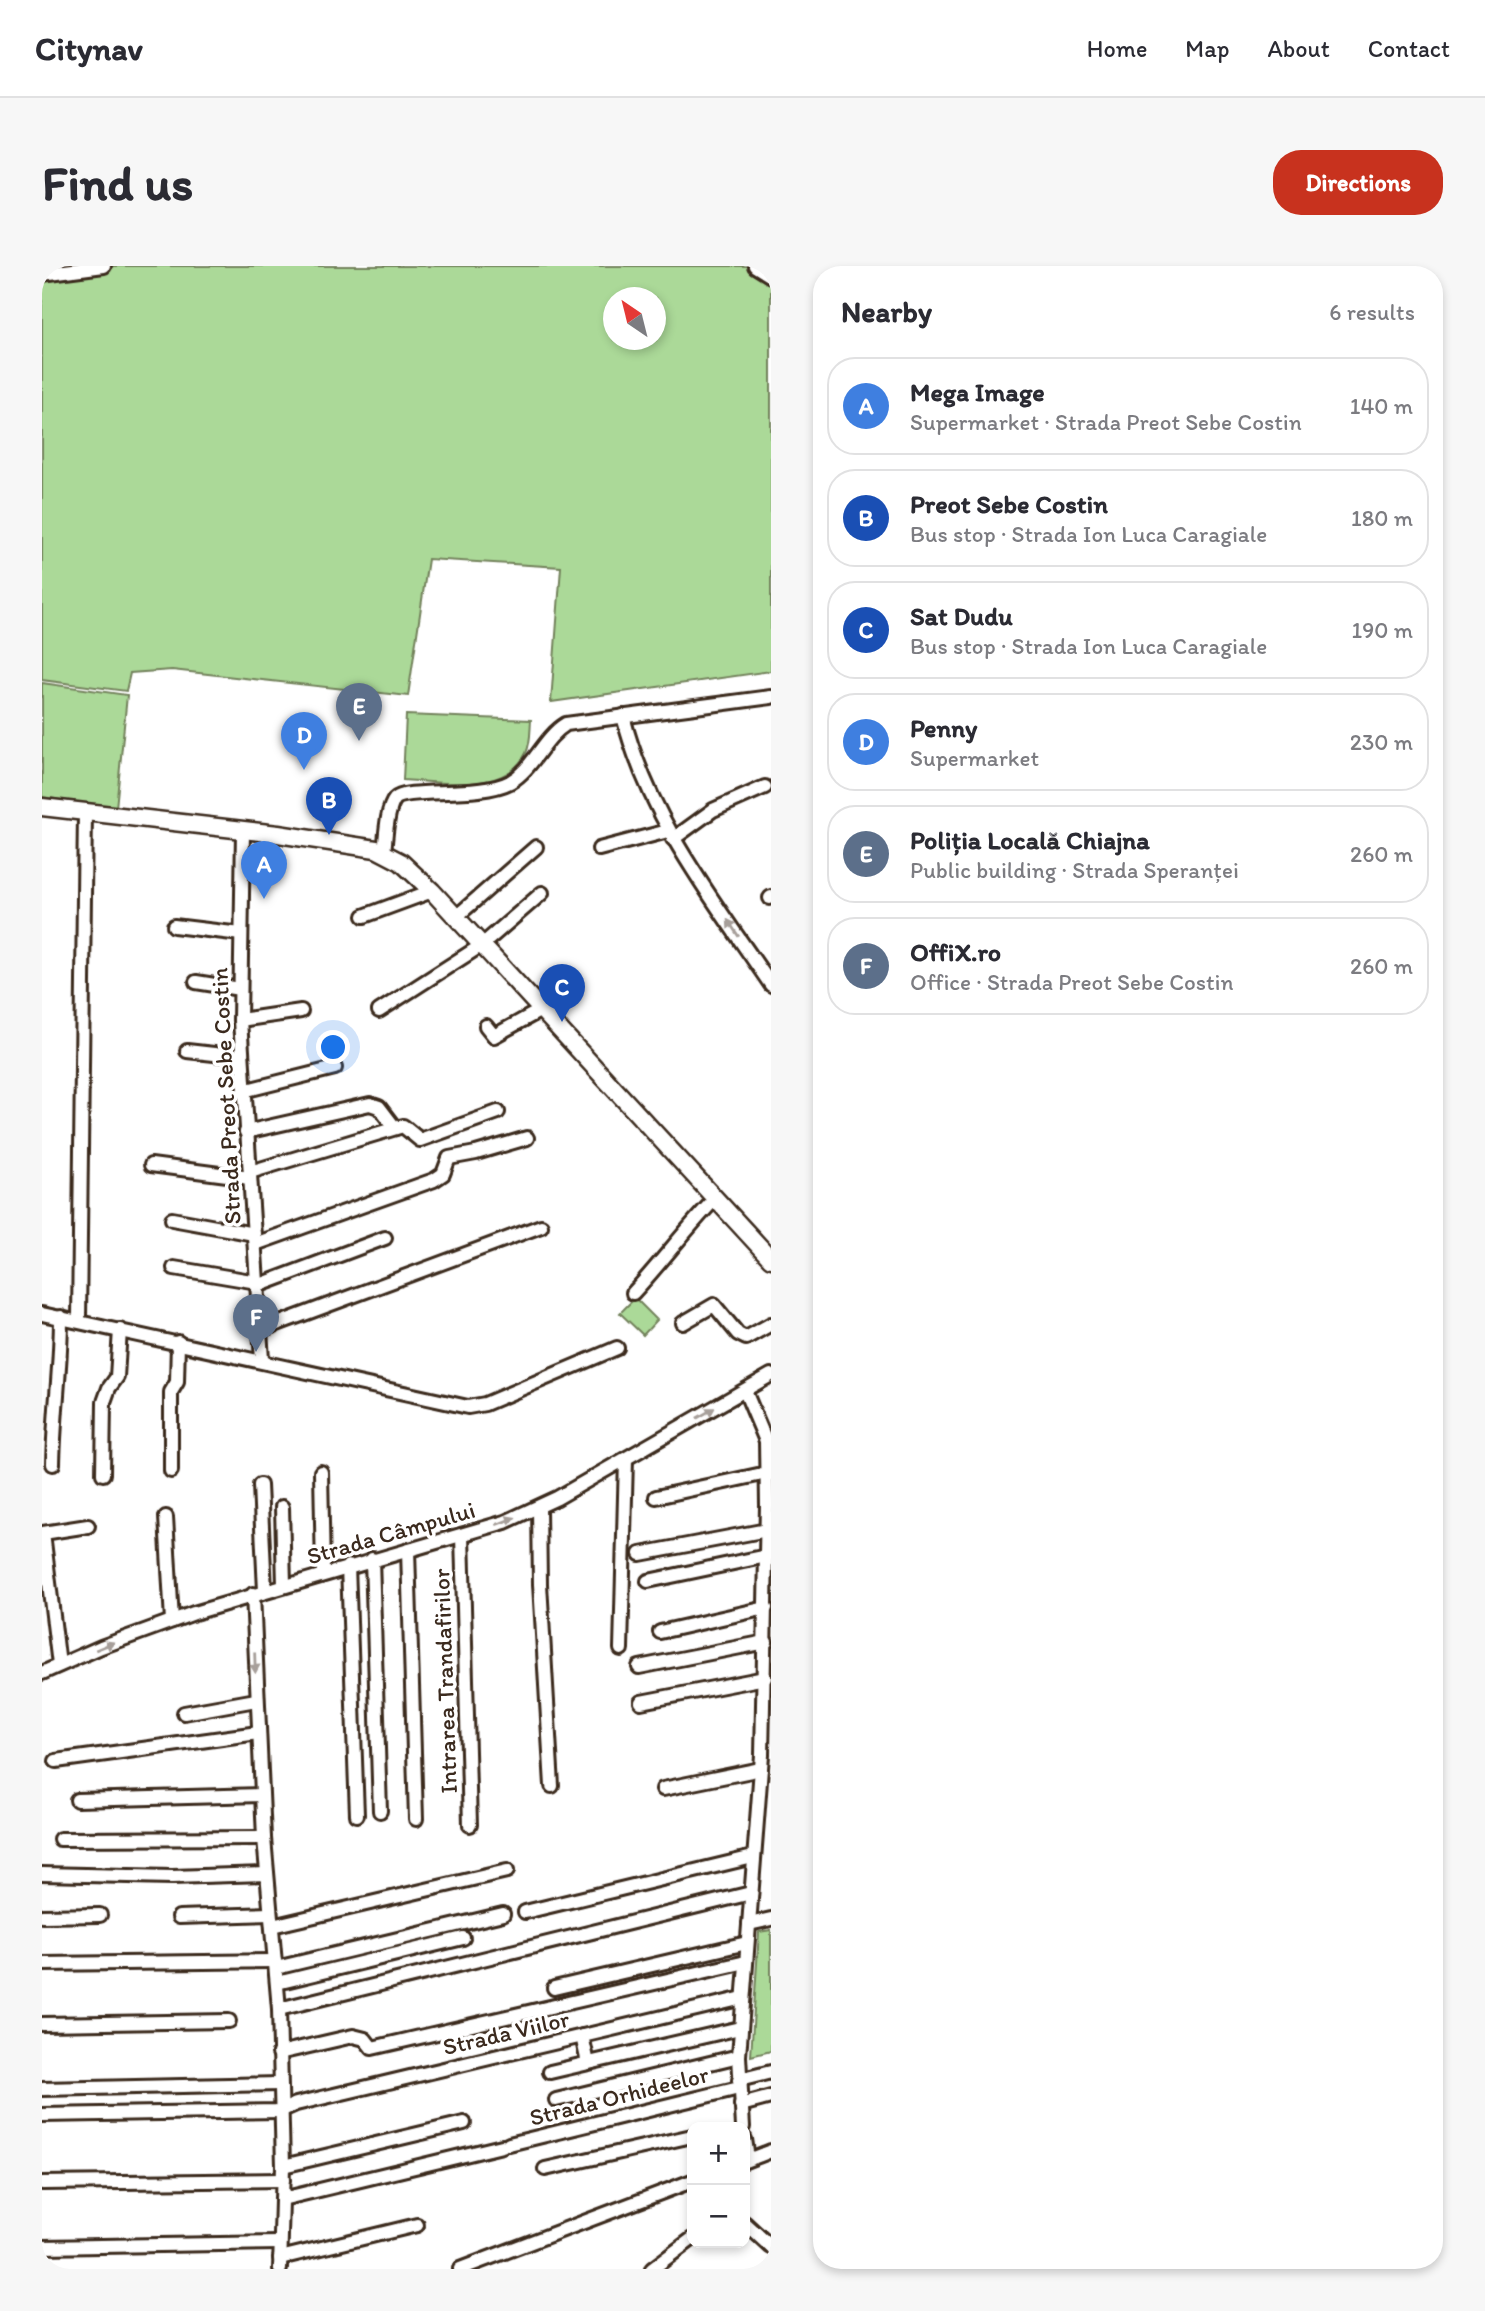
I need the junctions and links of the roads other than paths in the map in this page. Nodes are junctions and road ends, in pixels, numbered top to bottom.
1 (104, 266) edge
2 (755, 266) edge
3 (42, 274) edge
4 (771, 276) edge
5 (771, 697) edge
6 (623, 716) junction
7 (765, 787) dead end
8 (42, 807) edge
9 (85, 812) junction
10 (243, 831) junction
11 (671, 835) junction
12 (536, 847) dead end
13 (599, 849) dead end
14 (384, 852) junction
15 (432, 891) junction
16 (542, 893) dead end
17 (364, 916) dead end
18 (456, 917) junction
19 (174, 926) dead end
20 (241, 934) junction
21 (482, 945) junction
22 (196, 982) dead end
23 (771, 985) edge
24 (240, 989) junction
25 (541, 1010) junction
26 (301, 1011) dead end
27 (379, 1011) dead end
28 (240, 1020) junction
29 (486, 1026) dead end
30 (187, 1051) dead end
31 (242, 1057) junction
32 (335, 1068) dead end
33 (243, 1091) junction
34 (498, 1112) dead end
35 (395, 1128) junction
36 (246, 1132) junction
37 (527, 1138) dead end
38 (151, 1165) dead end
39 (250, 1175) junction
40 (714, 1200) junction
41 (172, 1219) dead end
42 (541, 1226) dead end
43 (385, 1238) dead end
44 (254, 1239) junction
45 (771, 1259) edge
46 (174, 1268) dead end
47 (257, 1284) junction
48 (633, 1293) dead end
49 (42, 1314) edge
50 (61, 1317) junction
51 (79, 1321) junction
52 (684, 1323) dead end
53 (771, 1324) edge
54 (120, 1330) junction
55 (261, 1330) junction
56 (178, 1342) junction
57 (617, 1348) dead end
58 (262, 1360) junction
59 (771, 1375) edge
60 (745, 1391) junction
61 (626, 1459) junction
62 (53, 1464) dead end
63 (171, 1471) dead end
64 (321, 1472) dead end
65 (767, 1473) junction
66 (103, 1474) dead end
67 (260, 1485) dead end
68 (656, 1497) dead end
69 (282, 1507) dead end
70 (539, 1507) junction
71 (166, 1517) dead end
72 (88, 1526) dead end
73 (767, 1530) junction
74 (462, 1535) junction
75 (408, 1549) junction
76 (640, 1554) dead end
77 (767, 1556) junction
78 (372, 1559) junction
79 (348, 1566) junction
80 (323, 1573) junction
81 (648, 1581) dead end
82 (284, 1585) junction
83 (259, 1592) junction
84 (766, 1608) junction
85 (172, 1620) junction
86 (660, 1632) dead end
87 (766, 1642) junction
88 (621, 1649) dead end
89 (59, 1665) junction
90 (639, 1667) dead end
91 (42, 1673) edge
92 (767, 1679) edge
93 (256, 1700) junction
94 (641, 1702) dead end
95 (184, 1713) dead end
96 (258, 1733) junction
97 (56, 1761) dead end
98 (764, 1763) edge
99 (552, 1786) dead end
100 (663, 1789) dead end
101 (262, 1795) junction
102 (77, 1800) dead end
103 (380, 1811) dead end
104 (357, 1815) dead end
105 (416, 1819) dead end
106 (470, 1825) dead end
107 (264, 1838) junction
108 (60, 1839) dead end
109 (753, 1854) junction
110 (507, 1871) dead end
111 (42, 1874) edge
112 (267, 1874) junction
113 (751, 1893) junction
114 (528, 1907) dead end
115 (503, 1914) dead end
116 (100, 1915) dead end
117 (42, 1916) edge
118 (179, 1917) dead end
119 (771, 1919) edge
120 (271, 1920) junction
121 (749, 1924) junction
122 (463, 1938) dead end
123 (747, 1943) junction
124 (746, 1962) junction
125 (42, 1964) edge
126 (275, 1965) junction
127 (277, 1983) junction
128 (554, 1988) dead end
129 (743, 1998) junction
130 (279, 2009) junction
131 (229, 2021) dead end
132 (42, 2024) edge
133 (740, 2028) junction
134 (582, 2036) junction
135 (279, 2053) junction
136 (739, 2056) junction
137 (588, 2063) junction
138 (550, 2072) dead end
139 (771, 2072) edge
140 (279, 2084) junction
141 (739, 2084) junction
142 (42, 2089) edge
143 (771, 2097) edge
144 (556, 2100) dead end
145 (741, 2105) junction
146 (280, 2111) junction
147 (42, 2115) edge
148 (739, 2122) edge
149 (464, 2123) dead end
150 (687, 2137) edge
151 (771, 2151) edge
152 (750, 2159) edge
153 (545, 2169) dead end
154 (283, 2173) junction
155 (687, 2182) edge
156 (42, 2183) edge
157 (282, 2199) junction
158 (417, 2225) dead end
159 (750, 2228) edge
160 (280, 2243) junction
161 (687, 2243) edge
162 (42, 2247) edge
163 (771, 2247) edge
164 (280, 2264) edge
165 (460, 2269) edge
166 (652, 2269) edge

1 - 3 street
2 - 4 street
5 - 6 street
6 - 11 street
6 - 14 street
7 - 11 street
8 - 9 main road
9 - 10 main road
9 - 51 street
10 - 14 main road
10 - 20 street, Strada Preot Sebe Costin
11 - 13 street
23 -> 11 street
12 - 18 street
14 - 15 main road
15 - 17 street
15 - 18 main road
16 - 21 street
18 - 21 main road
19 - 20 street
20 - 24 street, Strada Preot Sebe Costin
21 - 25 main road
21 - 27 street
22 - 24 street
24 - 28 street, Strada Preot Sebe Costin
25 - 29 street
25 - 40 main road
26 - 28 street
28 - 31 street, Strada Preot Sebe Costin
30 - 31 street
31 - 33 street, Strada Preot Sebe Costin
32 - 33 street
33 - 36 street, Strada Preot Sebe Costin
34 - 35 street
35 - 36 street
35 - 39 street
36 - 39 street, Strada Preot Sebe Costin
37 - 44 street
38 - 39 street
39 - 44 street, Strada Preot Sebe Costin
40 - 45 main road
40 - 48 street
41 - 44 street
42 - 55 street
43 - 47 street
44 - 47 street, Strada Preot Sebe Costin
46 - 47 street
47 - 55 street, Strada Preot Sebe Costin
49 - 50 street
50 - 51 street
50 - 62 street
51 - 54 street
52 - 53 street
54 - 56 street
54 - 66 street
55 - 58 street, Strada Preot Sebe Costin
56 - 58 street
56 - 63 street
57 - 58 street
59 - 60 street, Strada Câmpului
61 -> 60 street, Strada Câmpului
60 - 65 street, Strada Orhideelor
61 - 70 street, Strada Câmpului
61 - 88 street
64 - 80 street
65 - 68 street
65 - 73 street, Strada Orhideelor
67 - 83 street
69 - 82 street
74 -> 70 street, Strada Câmpului
70 - 99 street
71 - 85 street
72 - 89 street
73 - 76 street
73 - 77 street, Strada Orhideelor
74 - 75 street, Strada Câmpului
74 - 106 street, Intrarea Trandafirilor
75 - 78 street, Strada Câmpului
75 - 105 street
77 - 81 street
77 - 84 street, Strada Orhideelor
78 - 79 street, Strada Câmpului
78 - 103 street
79 - 80 street, Strada Câmpului
79 - 104 street
80 - 82 street, Strada Câmpului
82 - 83 street, Strada Câmpului
83 - 85 street, Strada Câmpului
83 -> 93 street
84 - 86 street
84 - 87 street, Strada Orhideelor
89 -> 85 street, Strada Câmpului
87 - 90 street
87 - 92 street, Strada Orhideelor
89 - 91 street, Strada Câmpului
92 - 94 street
92 - 98 street, Strada Orhideelor
93 - 95 street
93 - 96 street
96 - 97 street
96 - 101 street
98 - 100 street
98 - 109 street, Strada Orhideelor
101 - 102 street
101 - 107 street
107 - 108 street
107 - 112 street
109 - 113 street, Strada Orhideelor
109 - 114 street
110 - 120 street
111 - 112 street
112 - 120 street
113 - 121 street, Strada Orhideelor
113 - 130 street
115 - 126 street
116 - 117 street
118 - 120 street
119 - 121 street
120 - 126 street
121 - 123 street, Strada Orhideelor
122 - 127 street
123 - 124 street, Strada Orhideelor
123 - 128 street
124 - 129 street, Strada Orhideelor
124 - 135 street
125 - 126 street
126 - 127 street
127 - 130 street
129 - 133 street, Strada Orhideelor
129 - 134 street, Strada Viilor
130 - 135 street
131 - 132 street
133 - 136 street, Strada Orhideelor
133 - 137 street
134 - 137 street
134 - 146 street, Strada Viilor
135 - 140 street
136 - 141 street, Strada Orhideelor
136 - 144 street, Strada Orhideelor
137 - 138 street
139 - 141 street, Strada Orhideelor
140 - 142 street
140 - 146 street
141 - 145 street, Strada Orhideelor
141 - 157 street, Strada Orhideelor
143 - 145 street
145 - 148 street, Strada Orhideelor
146 - 147 street, Strada Viilor
146 - 154 street
149 - 154 street
150 - 153 street
151 - 152 street
154 - 156 street
154 - 157 street
155 - 165 street
157 - 160 street
158 - 164 street
159 - 163 street
160 - 162 street
160 - 164 street
161 - 166 street

